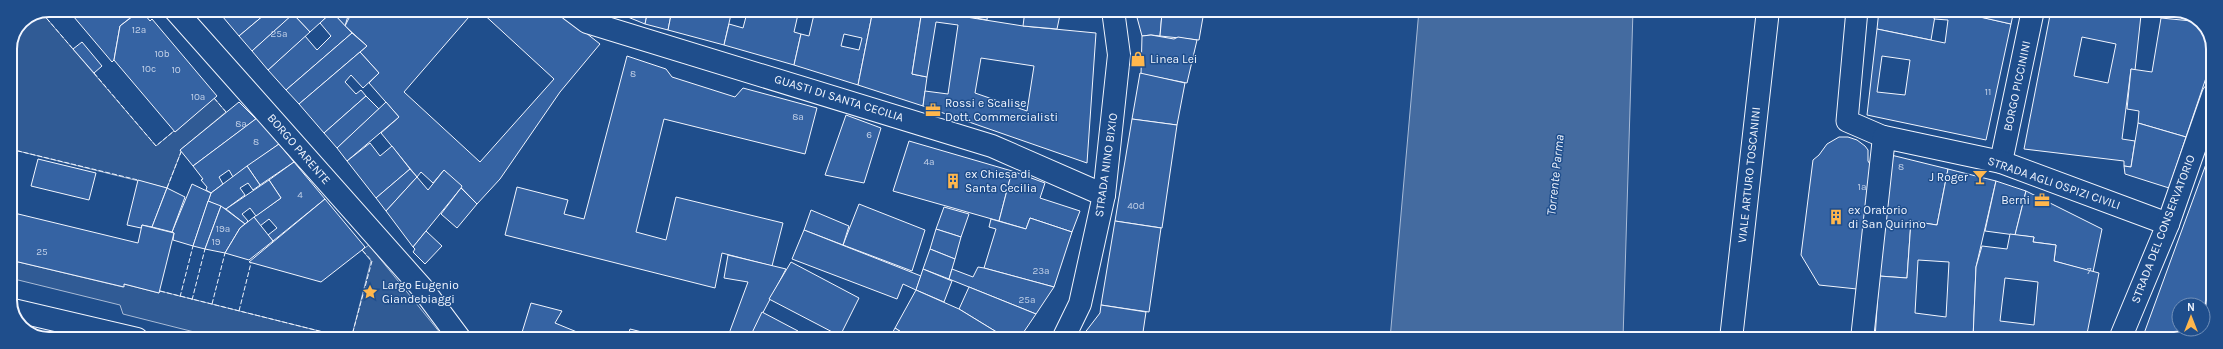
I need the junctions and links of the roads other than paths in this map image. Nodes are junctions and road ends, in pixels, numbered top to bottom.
1 (181, 17) edge
2 (580, 17) edge
3 (1114, 17) edge
4 (1767, 17) edge
5 (1856, 17) edge
6 (2032, 17) edge
7 (2206, 115) edge
8 (1884, 137) junction
9 (2001, 162) junction
10 (1104, 195) junction
11 (2168, 224) junction
12 (19, 311) edge
13 (107, 332) edge
14 (455, 332) edge
15 (1066, 332) edge
16 (1732, 332) edge
17 (1863, 332) edge
18 (2123, 332) edge

1 - 14 street, BORGO PARENTE
2 - 10 street, GUASTI DI SANTA CECILIA
3 - 10 street, STRADA NINO BIXIO
4 - 16 street, VIALE ARTURO TOSCANINI
5 - 8 street, STRADA AGLI OSPIZI CIVILI
6 - 9 street, BORGO PICCININI
7 - 11 street, STRADA DEL CONSERVATORIO
8 - 9 street, STRADA AGLI OSPIZI CIVILI
8 - 17 street
9 - 11 street, STRADA AGLI OSPIZI CIVILI
10 - 15 street, STRADA NINO BIXIO
11 - 18 street, STRADA DEL CONSERVATORIO
12 - 13 street

